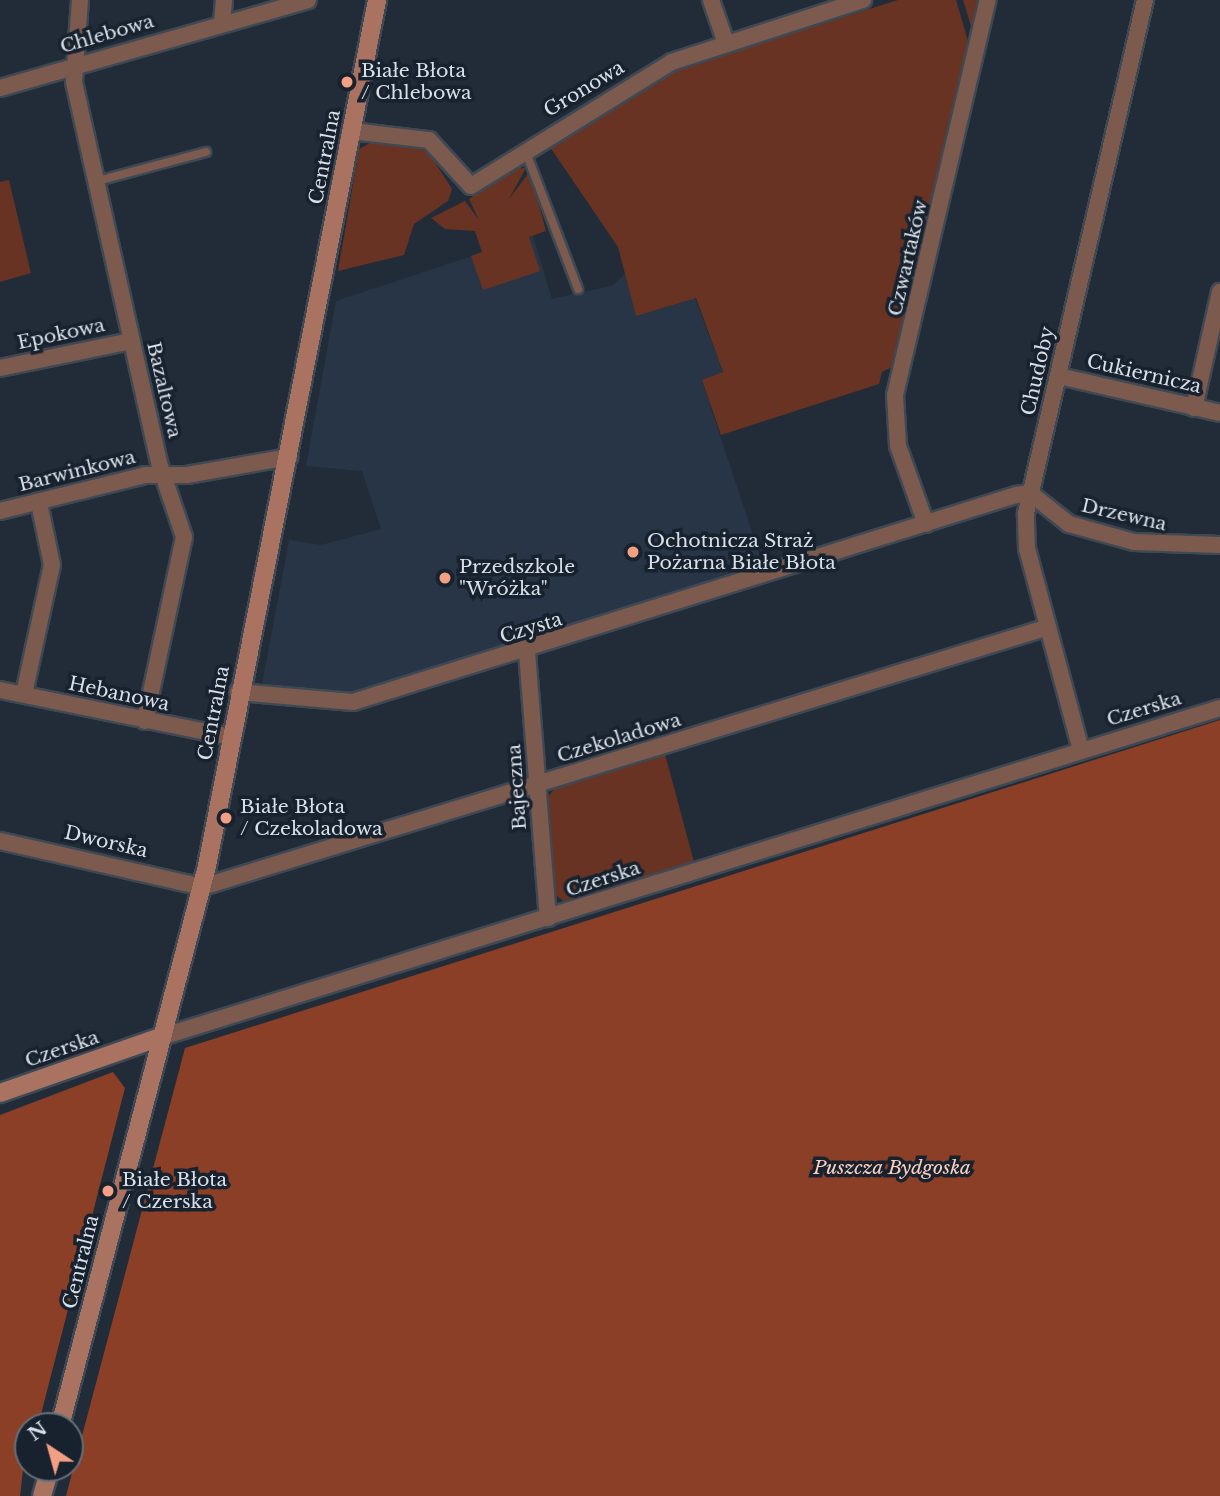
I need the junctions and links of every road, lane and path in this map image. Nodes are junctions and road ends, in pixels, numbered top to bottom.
1 (80, 0) edge
2 (224, 0) edge
3 (308, 0) edge
4 (377, 0) edge
5 (711, 0) edge
6 (863, 0) edge
7 (988, 0) edge
8 (1145, 0) edge
9 (222, 23) junction
10 (726, 44) junction
11 (72, 67) junction
12 (0, 88) edge
13 (352, 131) junction
14 (525, 150) junction
15 (206, 152) dead end
16 (97, 181) junction
17 (578, 289) dead end
18 (1220, 292) edge
19 (131, 341) junction
20 (0, 368) edge
21 (1059, 376) junction
22 (1194, 408) junction
23 (1220, 413) edge
24 (289, 457) junction
25 (167, 474) junction
26 (1030, 493) junction
27 (39, 503) junction
28 (0, 511) edge
29 (926, 524) junction
30 (1220, 545) edge
31 (1048, 627) junction
32 (527, 652) junction
33 (0, 690) edge
34 (238, 692) junction
35 (24, 694) junction
36 (1220, 708) edge
37 (145, 722) junction
38 (230, 737) junction
39 (1081, 750) junction
40 (539, 785) junction
41 (0, 841) edge
42 (202, 887) junction
43 (548, 918) junction
44 (158, 1038) junction
45 (0, 1093) edge
46 (64, 1412) edge

1 - 11 street, Bazaltowa
2 - 9 street
3 - 9 street, Chlebowa
4 - 13 street, Centralna
5 - 10 street
6 - 10 street, Gronowa
7 - 29 street, Czwartaków
8 - 21 street, Chudoby
9 - 11 street, Chlebowa
10 - 14 street, Gronowa
11 - 12 street, Chlebowa
11 - 16 street, Bazaltowa
13 - 14 street, Gronowa
13 - 24 street, Centralna
14 - 17 lane
15 - 16 lane
16 - 19 street, Bazaltowa
18 - 22 street
19 - 20 street, Epokowa
19 - 25 street, Bazaltowa
21 - 22 street, Cukiernicza
21 - 26 street, Chudoby
22 - 23 street, Cukiernicza
24 - 25 street, Barwinkowa
24 - 34 street, Centralna
25 - 27 street, Barwinkowa
25 - 37 street, Bazaltowa
26 - 29 street, Czysta
26 - 30 street, Drzewna
26 - 31 street, Chudoby
27 - 28 street, Barwinkowa
27 - 35 street
29 - 32 street, Czysta
31 - 39 street, Chudoby
31 - 40 street, Czekoladowa
32 - 34 street, Czysta
32 - 40 street, Bajeczna
33 - 35 street, Hebanowa
34 - 38 street, Centralna
35 - 37 street, Hebanowa
36 - 39 street, Czerska
37 - 38 street, Hebanowa
38 - 42 street, Centralna
39 - 43 street, Czerska
40 - 42 street, Czekoladowa
40 - 43 street, Bajeczna
41 - 42 street, Dworska
42 - 44 street, Centralna
43 - 44 street, Czerska
44 - 45 street, Czerska
44 - 46 street, Centralna

